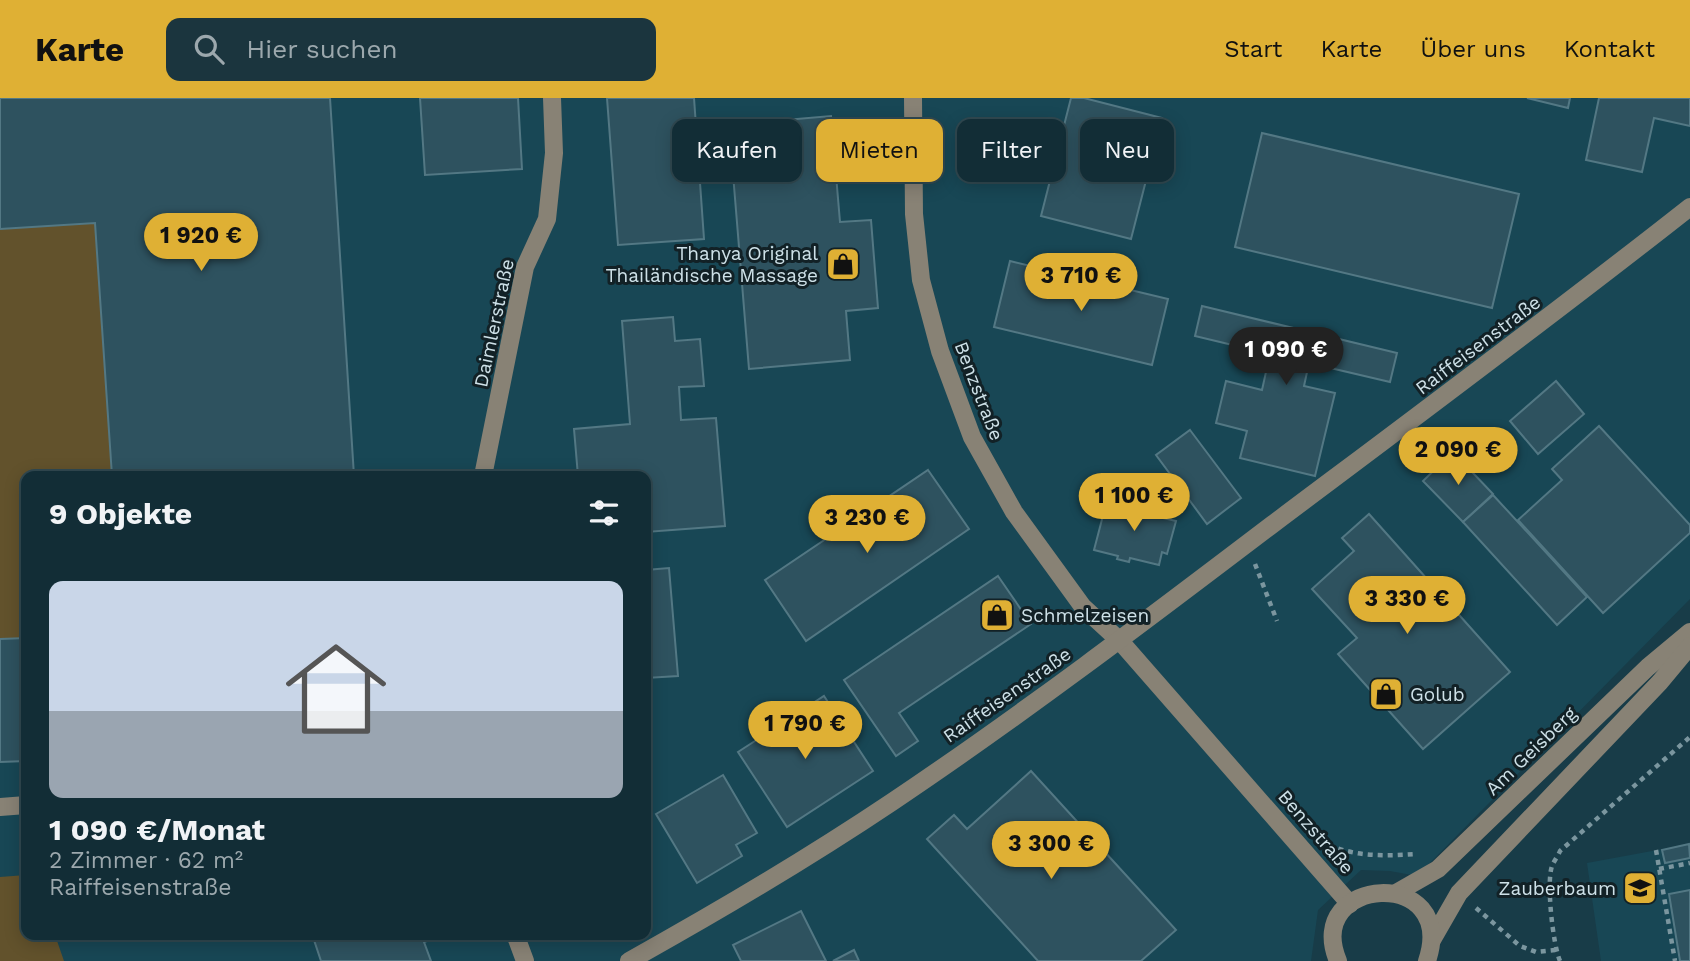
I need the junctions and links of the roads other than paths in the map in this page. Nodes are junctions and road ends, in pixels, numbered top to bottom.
1 (552, 98) edge
2 (914, 98) edge
3 (1690, 207) edge
4 (485, 471) edge
5 (1690, 632) edge
6 (1120, 641) junction
7 (1690, 646) edge
8 (21, 805) edge
9 (0, 807) edge
10 (1396, 893) junction
11 (1350, 904) junction
12 (517, 940) edge
13 (1432, 940) junction
14 (525, 961) edge
15 (629, 961) edge
16 (1338, 961) edge
17 (1427, 961) edge

1 - 4 street, Daimlerstraße
2 - 6 street, Benzstraße
3 - 6 street, Raiffeisenstraße
5 - 10 street, Am Geisberg
6 - 11 street, Benzstraße
6 - 15 street, Raiffeisenstraße
7 - 13 street
8 - 9 street
10 - 11 street
10 - 13 street
11 - 16 street
12 - 14 street
13 - 17 street

